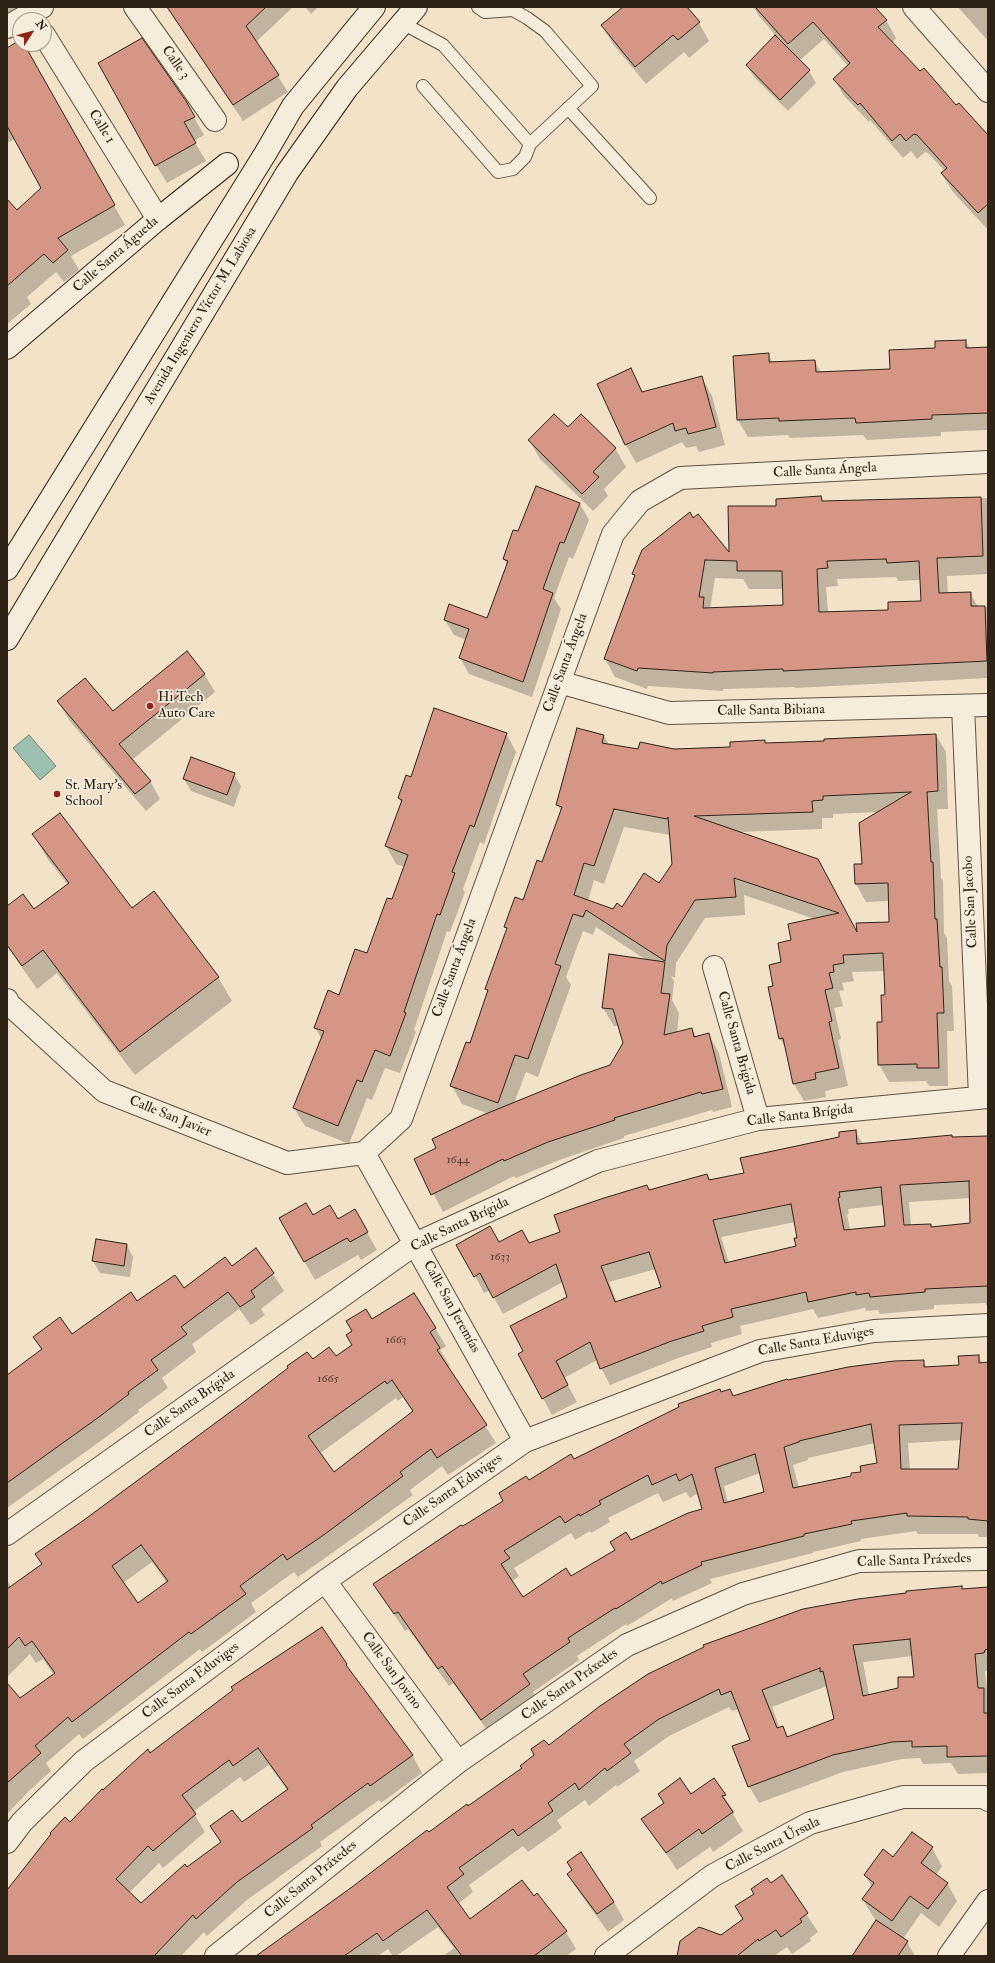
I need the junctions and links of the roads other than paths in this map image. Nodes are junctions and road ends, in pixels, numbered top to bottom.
1 (135, 7) edge
2 (374, 7) edge
3 (478, 7) edge
4 (914, 7) edge
5 (409, 15) edge
6 (52, 48) edge
7 (423, 86) dead end
8 (988, 91) edge
9 (568, 108) junction
10 (214, 120) dead end
11 (530, 144) junction
12 (227, 164) dead end
13 (650, 198) dead end
14 (158, 219) junction
15 (7, 348) edge
16 (988, 462) edge
17 (7, 569) edge
18 (7, 639) edge
19 (559, 682) junction
20 (988, 705) edge
21 (963, 706) junction
22 (714, 967) dead end
23 (7, 1000) edge
24 (984, 1097) edge
25 (758, 1119) junction
26 (364, 1153) junction
27 (415, 1244) junction
28 (988, 1326) edge
29 (525, 1440) junction
30 (7, 1534) edge
31 (988, 1559) edge
32 (325, 1581) junction
33 (458, 1762) junction
34 (988, 1800) edge
35 (7, 1842) edge
36 (988, 1901) edge
37 (216, 1956) edge
38 (606, 1956) edge
39 (949, 1956) edge

1 - 10 street, Calle 3
2 - 17 street
3 - 9 lane
4 - 8 street
5 - 11 lane
5 - 18 street, Avenida Ingeniero Víctor M. Labiosa
6 - 14 street, Calle 1
7 - 11 lane
9 - 11 lane
9 - 13 lane
12 - 14 street, Calle Santa Águeda
14 - 15 street, Calle Santa Águeda
16 - 19 street, Calle Santa Ángela
19 - 21 street, Calle Santa Bibiana
19 - 26 street, Calle Santa Ángela
20 - 21 street, Calle Santa Bibiana
21 - 24 street, Calle San Jacobo
22 - 25 street, Calle Santa Brigida
23 - 26 street, Calle San Javier
24 - 25 street, Calle Santa Brígida
25 - 27 street, Calle Santa Brígida
26 - 27 street, Calle San Jeremías
27 - 29 street, Calle San Jeremías
27 - 30 street, Calle Santa Brígida
28 - 29 street, Calle Santa Eduviges
29 - 32 street, Calle Santa Eduviges
31 - 33 street, Calle Santa Práxedes
32 - 33 street, Calle San Jovino
32 - 35 street, Calle Santa Eduviges
33 - 37 street, Calle Santa Práxedes
34 - 38 street, Calle Santa Úrsula
36 - 39 street

